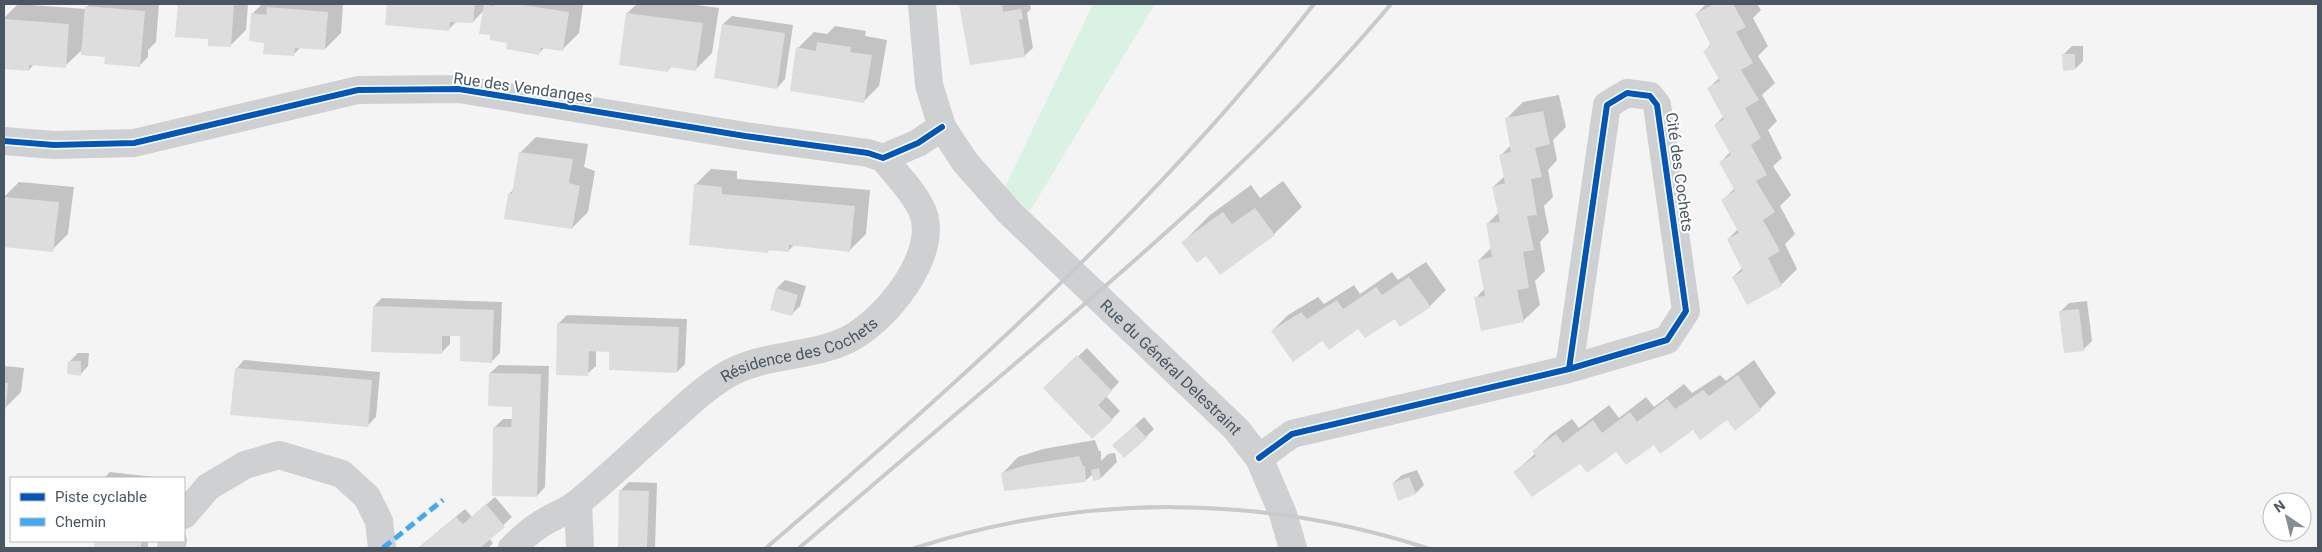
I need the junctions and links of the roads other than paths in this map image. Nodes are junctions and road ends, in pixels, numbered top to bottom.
1 (922, 4) edge
2 (942, 127) junction
3 (4, 141) edge
4 (883, 158) junction
5 (1569, 369) junction
6 (1259, 458) junction
7 (578, 503) junction
8 (185, 514) edge
9 (382, 548) edge
10 (512, 548) edge
11 (580, 548) edge
12 (1292, 548) edge

1 - 2 street, Rue du Général Delestraint
2 - 4 street
2 - 6 street, Rue du Général Delestraint
3 - 4 street, Rue des Vendanges
4 - 7 street, Résidence des Cochets
5 - 5 street, Cité des Cochets
5 - 6 street, Cité des Cochets
6 - 12 street, Rue du Général Delestraint
7 - 10 street, Résidence des Cochets
7 - 11 street
8 - 9 street

